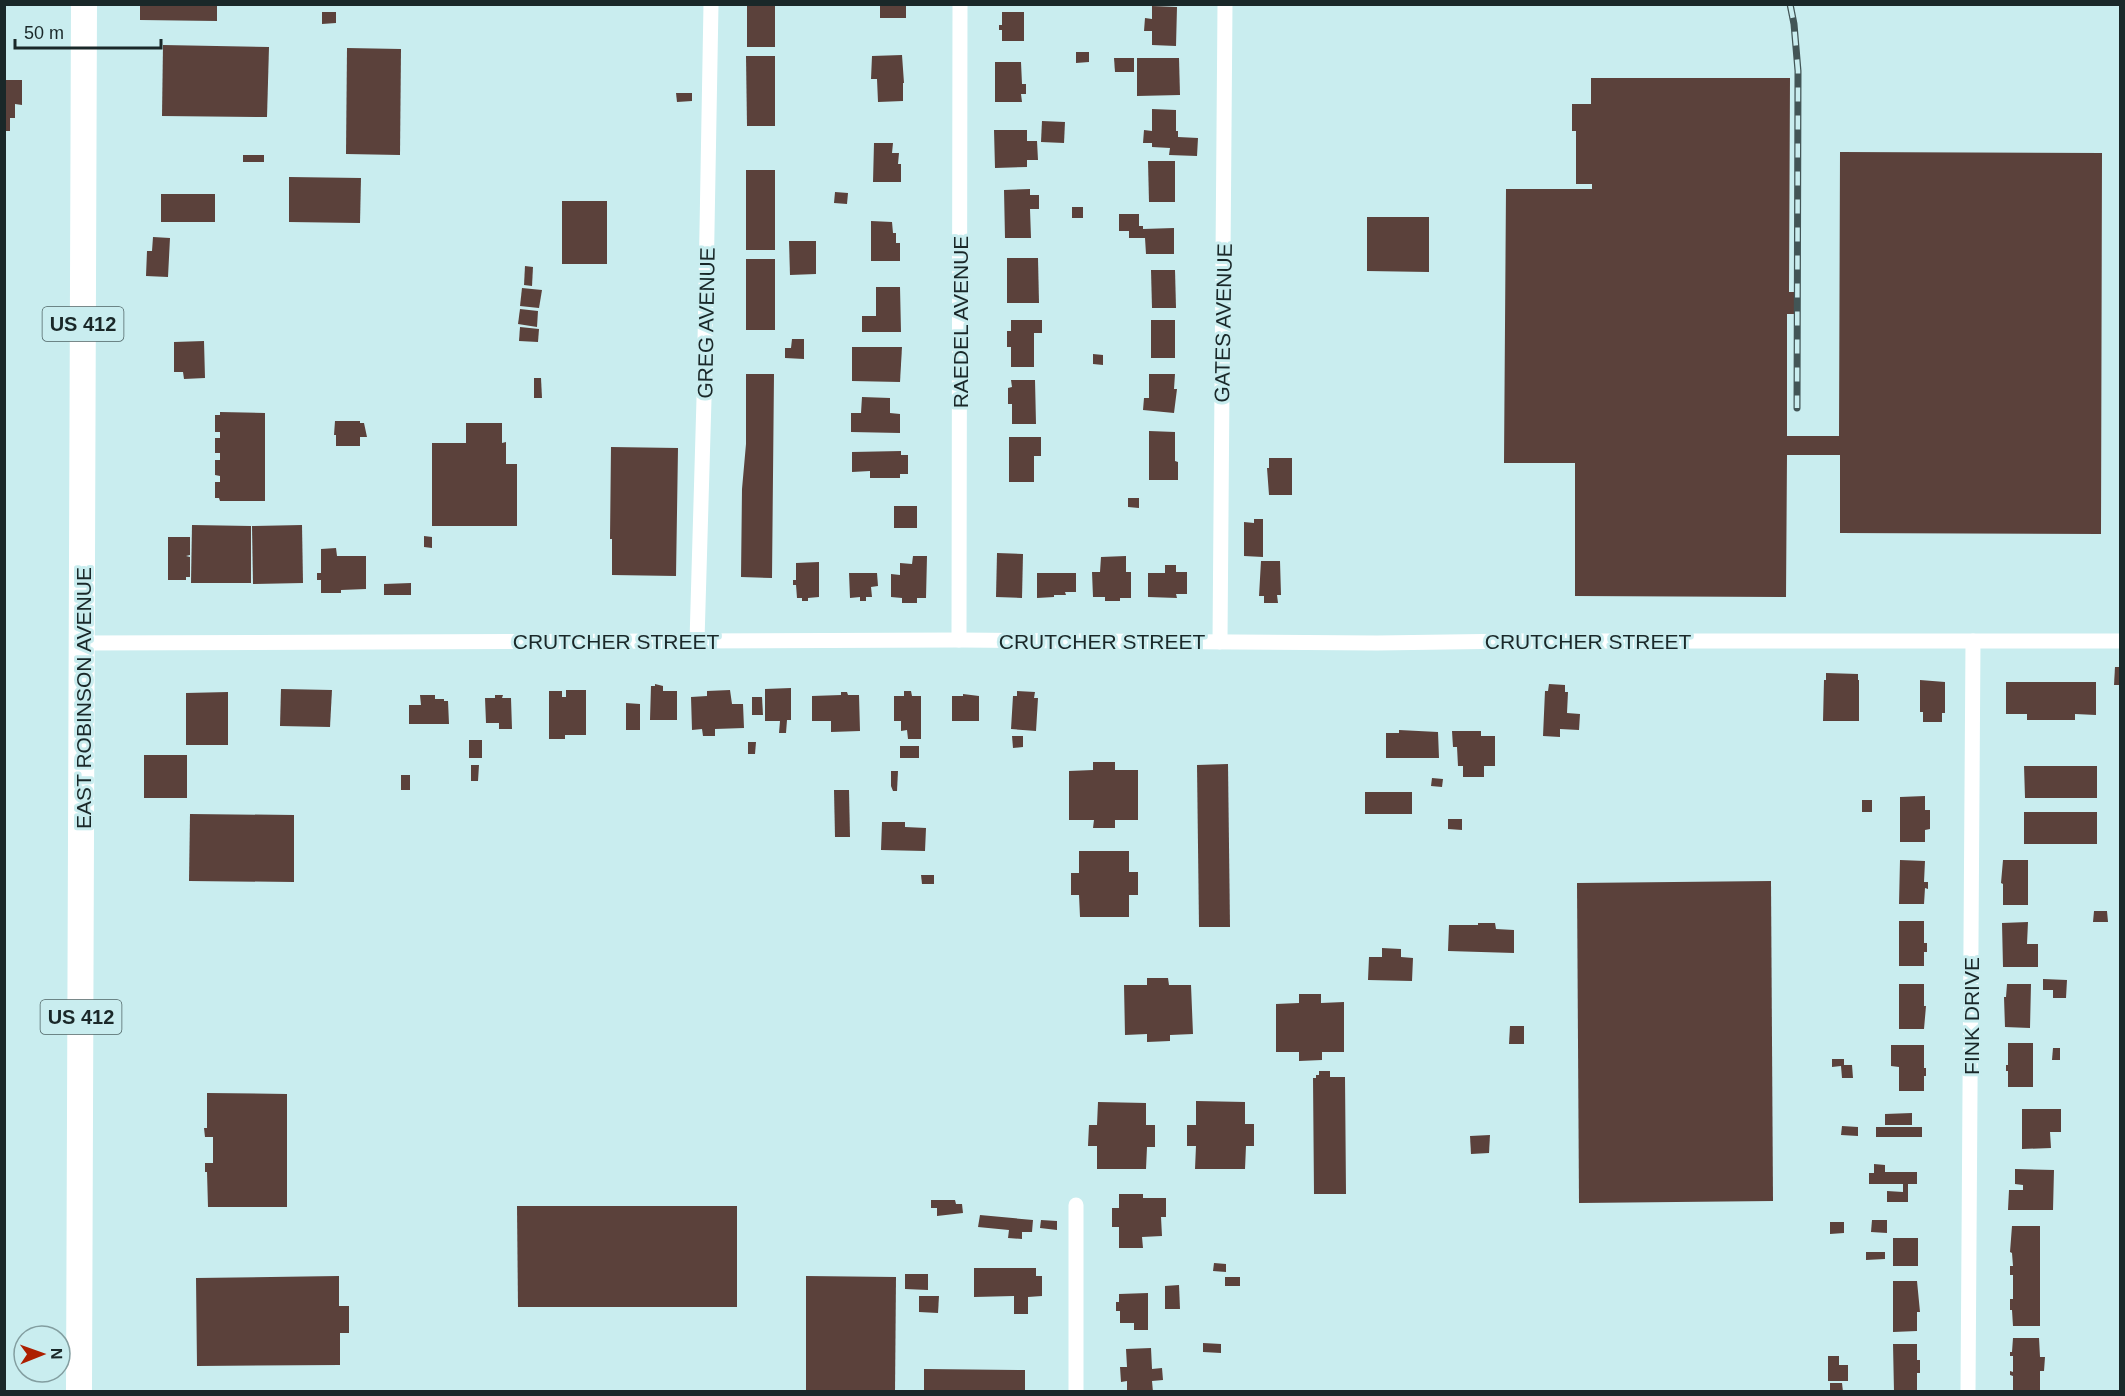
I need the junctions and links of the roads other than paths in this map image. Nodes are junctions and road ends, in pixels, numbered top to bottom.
1 (84, 4) edge
2 (711, 4) edge
3 (960, 4) edge
4 (1225, 4) edge
5 (959, 640) junction
6 (697, 641) junction
7 (1973, 641) junction
8 (2121, 641) edge
9 (1220, 642) junction
10 (83, 643) junction
11 (1076, 1204) dead end
12 (79, 1392) edge
13 (1076, 1392) edge
14 (1968, 1392) edge

1 - 10 highway, EAST ROBINSON AVENUE / US 412
2 - 6 street, GREG AVENUE
3 - 5 street, RAEDEL AVENUE
4 - 9 street, GATES AVENUE
5 - 6 street, CRUTCHER STREET
5 - 9 street, CRUTCHER STREET
6 - 10 street, CRUTCHER STREET
7 - 8 street, CRUTCHER STREET
7 - 9 street, CRUTCHER STREET
7 - 14 street, FINK DRIVE
10 - 12 highway, EAST ROBINSON AVENUE / US 412
11 - 13 street

